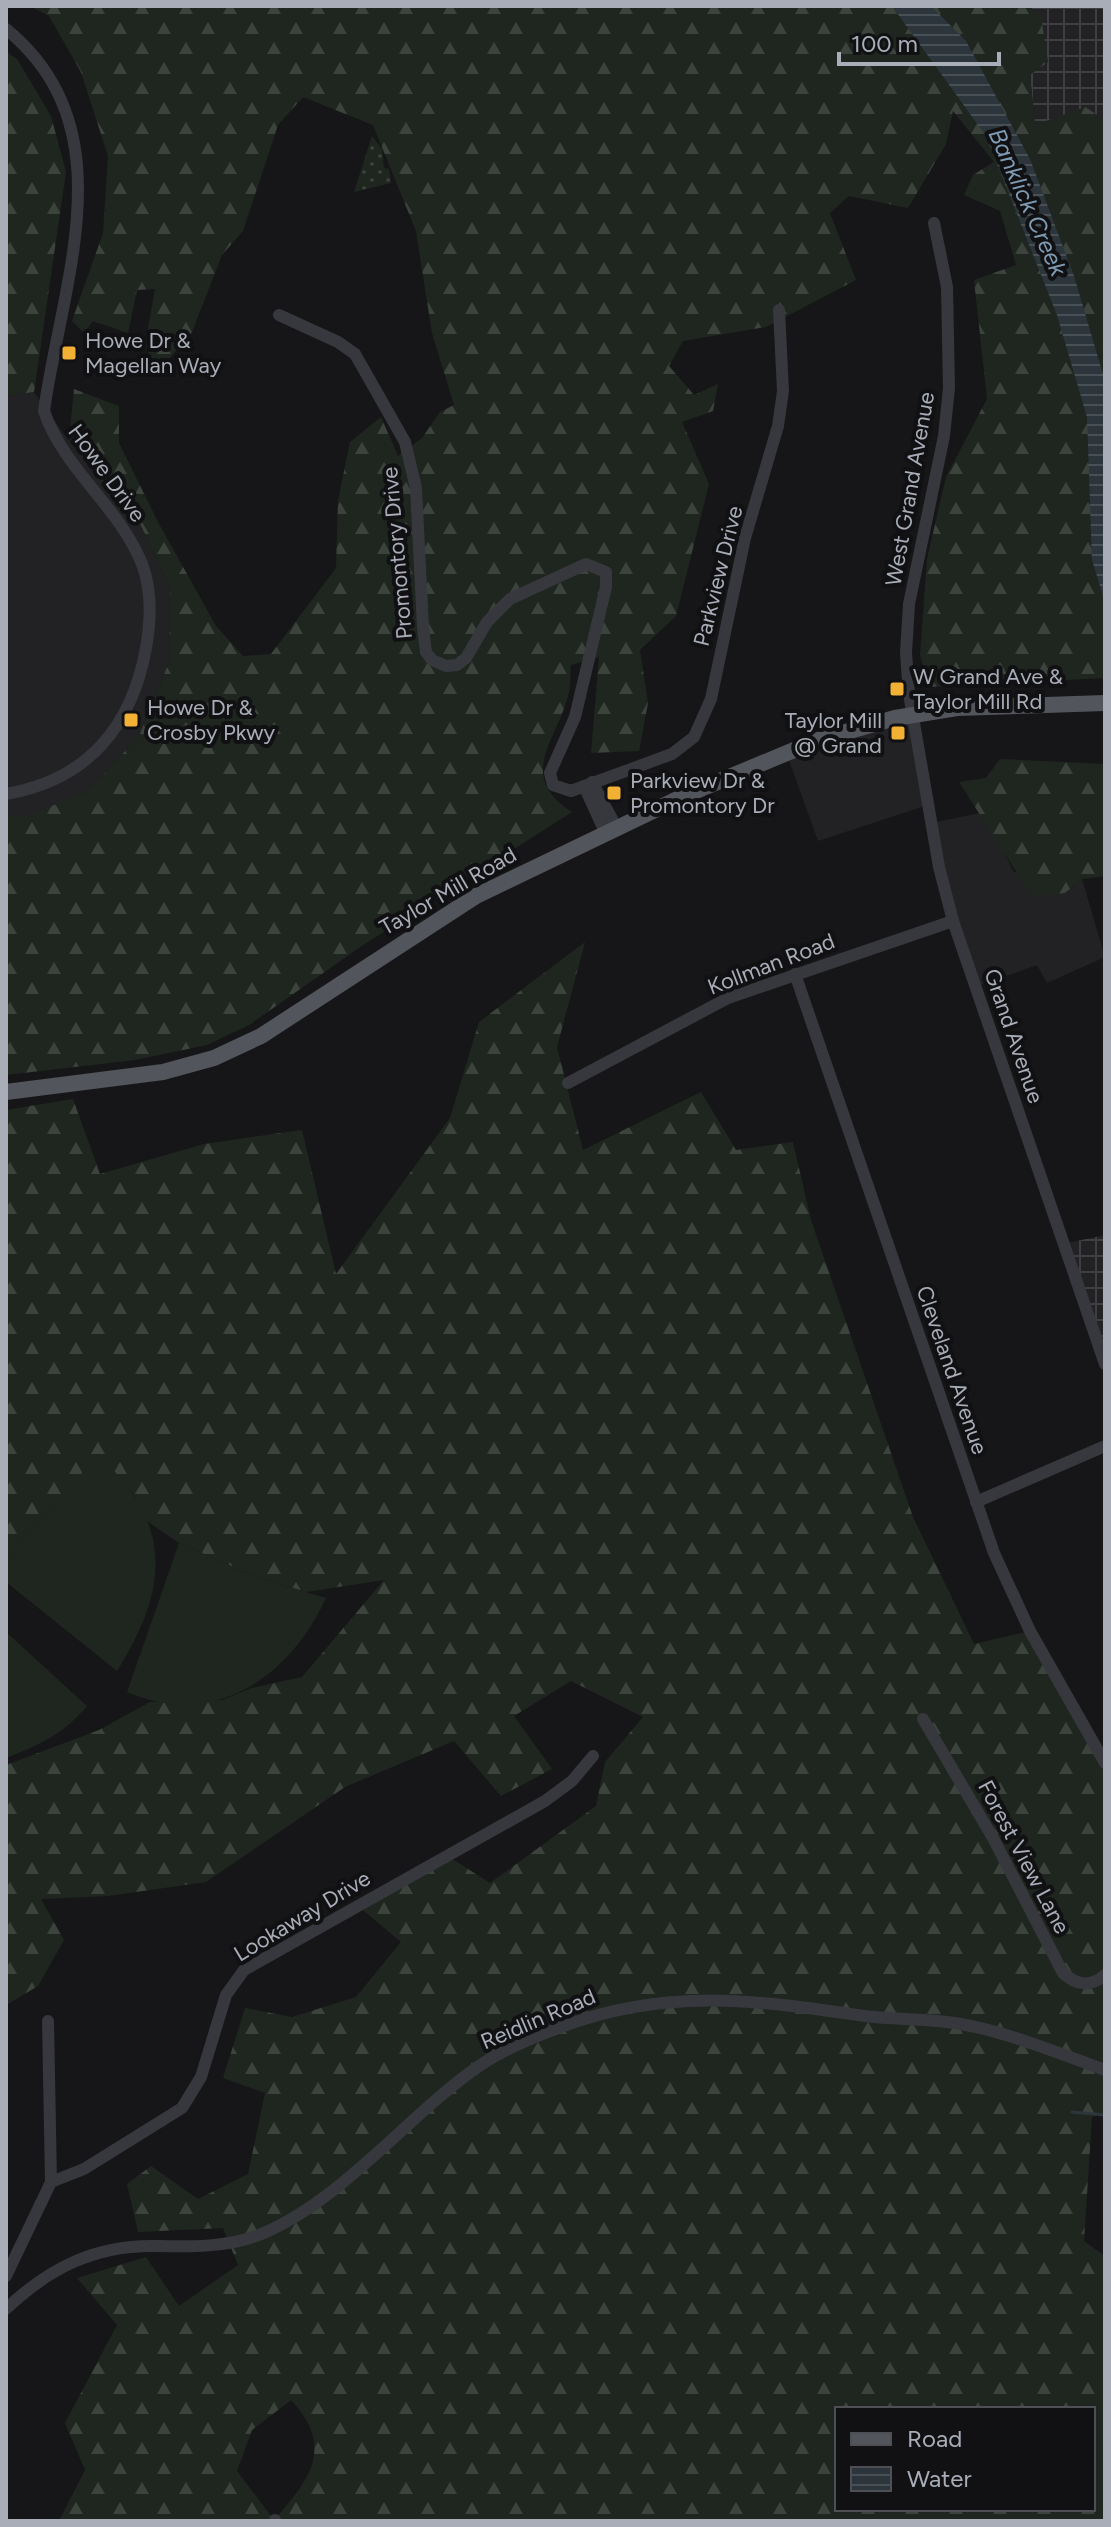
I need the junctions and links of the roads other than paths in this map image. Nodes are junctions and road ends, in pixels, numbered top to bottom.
1 (6, 29) edge
2 (934, 223) dead end
3 (779, 310) dead end
4 (279, 315) dead end
5 (1105, 703) edge
6 (914, 715) junction
7 (588, 784) junction
8 (6, 794) edge
9 (611, 831) junction
10 (953, 921) junction
11 (795, 974) junction
12 (568, 1083) dead end
13 (6, 1092) edge
14 (1105, 1364) edge
15 (1105, 1446) edge
16 (976, 1502) junction
17 (923, 1719) dead end
18 (593, 1756) dead end
19 (1105, 1763) edge
20 (1105, 1975) edge
21 (48, 2021) dead end
22 (1105, 2070) edge
23 (51, 2182) junction
24 (6, 2276) edge
25 (6, 2309) edge

1 - 8 street, Howe Drive
2 - 6 street, West Grand Avenue
3 - 7 street, Parkview Drive
4 - 7 street, Promontory Drive
5 - 6 main road, Taylor Mill Road
6 - 9 main road, Taylor Mill Road
6 - 10 street, Grand Avenue
7 - 9 street
9 - 13 main road, Taylor Mill Road
10 - 11 street, Kollman Road
10 - 14 street, Grand Avenue
11 - 12 street, Kollman Road
11 - 16 street, Cleveland Avenue
15 - 16 street
16 - 19 street, Cleveland Avenue
17 - 20 street, Forest View Lane
18 - 23 street, Lookaway Drive
21 - 23 street
22 - 25 street, Reidlin Road
23 - 24 street

